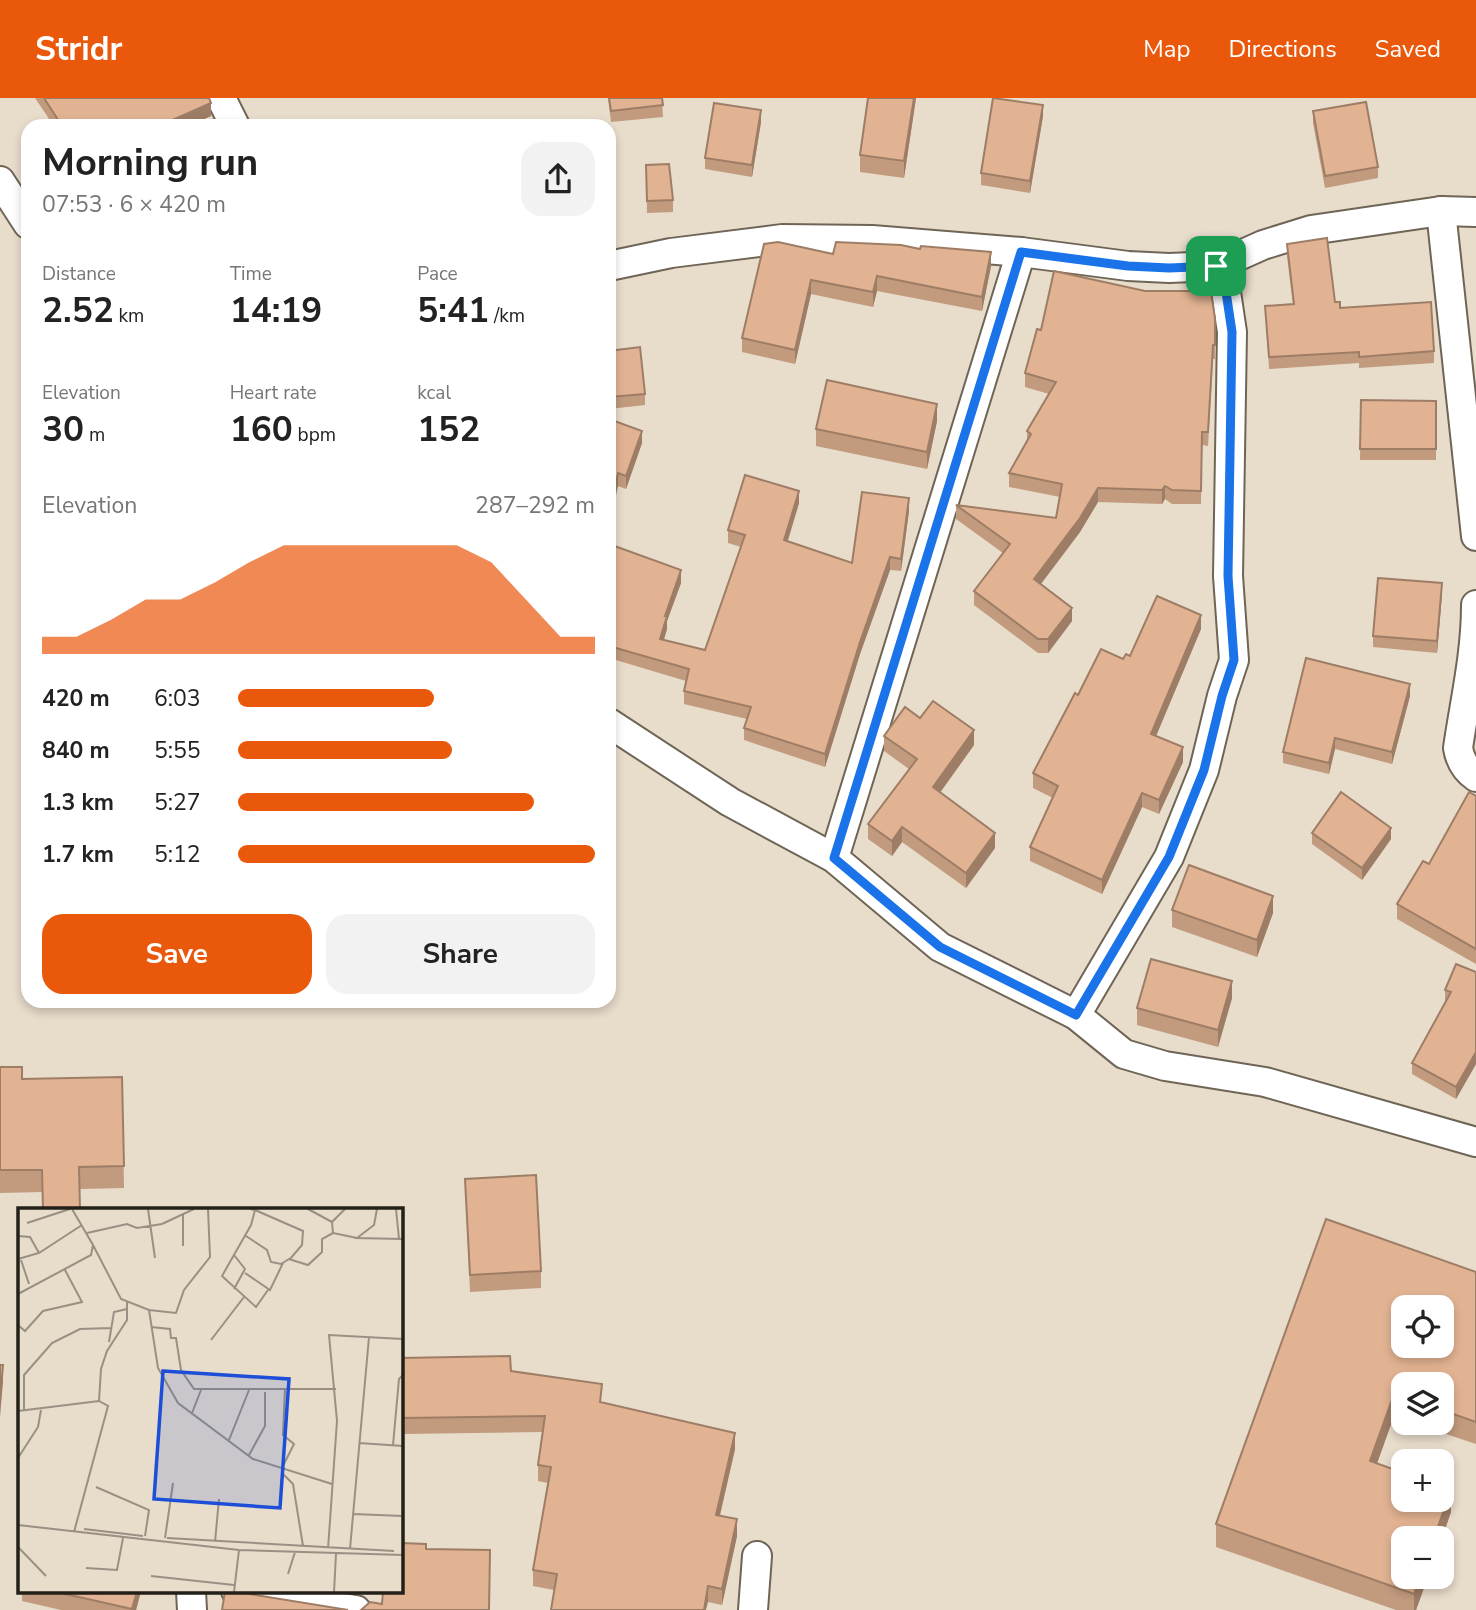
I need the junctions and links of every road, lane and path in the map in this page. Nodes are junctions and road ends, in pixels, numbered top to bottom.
1 (221, 98) edge
2 (232, 119) edge
3 (0, 181) edge
4 (1441, 211) junction
5 (1476, 212) edge
6 (21, 213) edge
7 (1021, 252) junction
8 (616, 264) edge
9 (1216, 266) junction
10 (1476, 536) edge
11 (1476, 605) edge
12 (616, 728) edge
13 (1476, 777) edge
14 (834, 858) junction
15 (1076, 1015) junction
16 (1473, 1134) edge
17 (757, 1556) dead end
18 (191, 1592) edge
19 (242, 1592) edge
20 (192, 1610) edge
21 (356, 1610) edge
22 (753, 1610) edge

1 - 2 street
3 - 6 street
4 - 5 street
4 - 9 street
4 - 10 street
7 - 8 street
7 - 9 street
7 - 14 street
9 - 15 street
11 - 13 street
12 - 14 street
14 - 15 street
15 - 16 street
17 - 22 street
18 - 20 street
19 - 21 street

